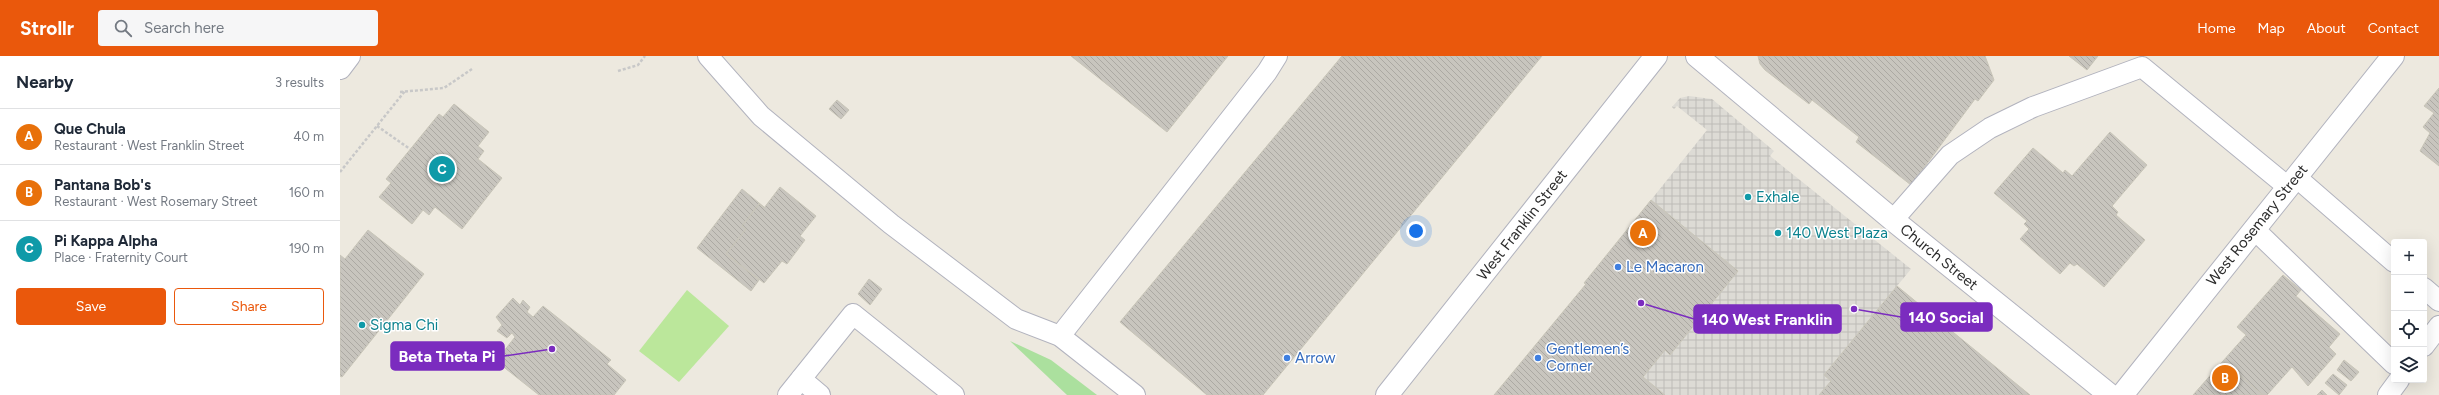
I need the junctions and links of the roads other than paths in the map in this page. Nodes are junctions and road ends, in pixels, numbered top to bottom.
1 (349, 56) edge
2 (708, 56) edge
3 (1277, 56) edge
4 (1656, 56) edge
5 (1697, 56) edge
6 (2393, 56) edge
7 (340, 68) edge
8 (2292, 182) junction
9 (1893, 220) junction
10 (2254, 229) junction
11 (2391, 260) edge
12 (2427, 291) edge
13 (2439, 301) edge
14 (2439, 326) edge
15 (1060, 336) junction
16 (2427, 342) edge
17 (2391, 361) edge
18 (801, 379) junction
19 (2397, 383) edge
20 (788, 395) edge
21 (820, 395) edge
22 (954, 395) edge
23 (1135, 395) edge
24 (1387, 395) edge
25 (2110, 395) edge
26 (2122, 395) edge
27 (2388, 395) edge

1 - 7 street
2 - 15 lane
3 - 15 lane
4 - 24 street, West Franklin Street
5 - 9 street, Church Street
6 - 8 street, West Rosemary Street
8 - 9 lane
8 - 10 street, West Rosemary Street
8 - 11 lane
9 - 25 street, Church Street
10 - 17 lane
10 - 26 street, West Rosemary Street
12 - 13 lane
14 - 16 lane
15 - 23 lane
18 - 20 lane
18 - 21 lane
18 - 22 lane
19 - 27 lane

